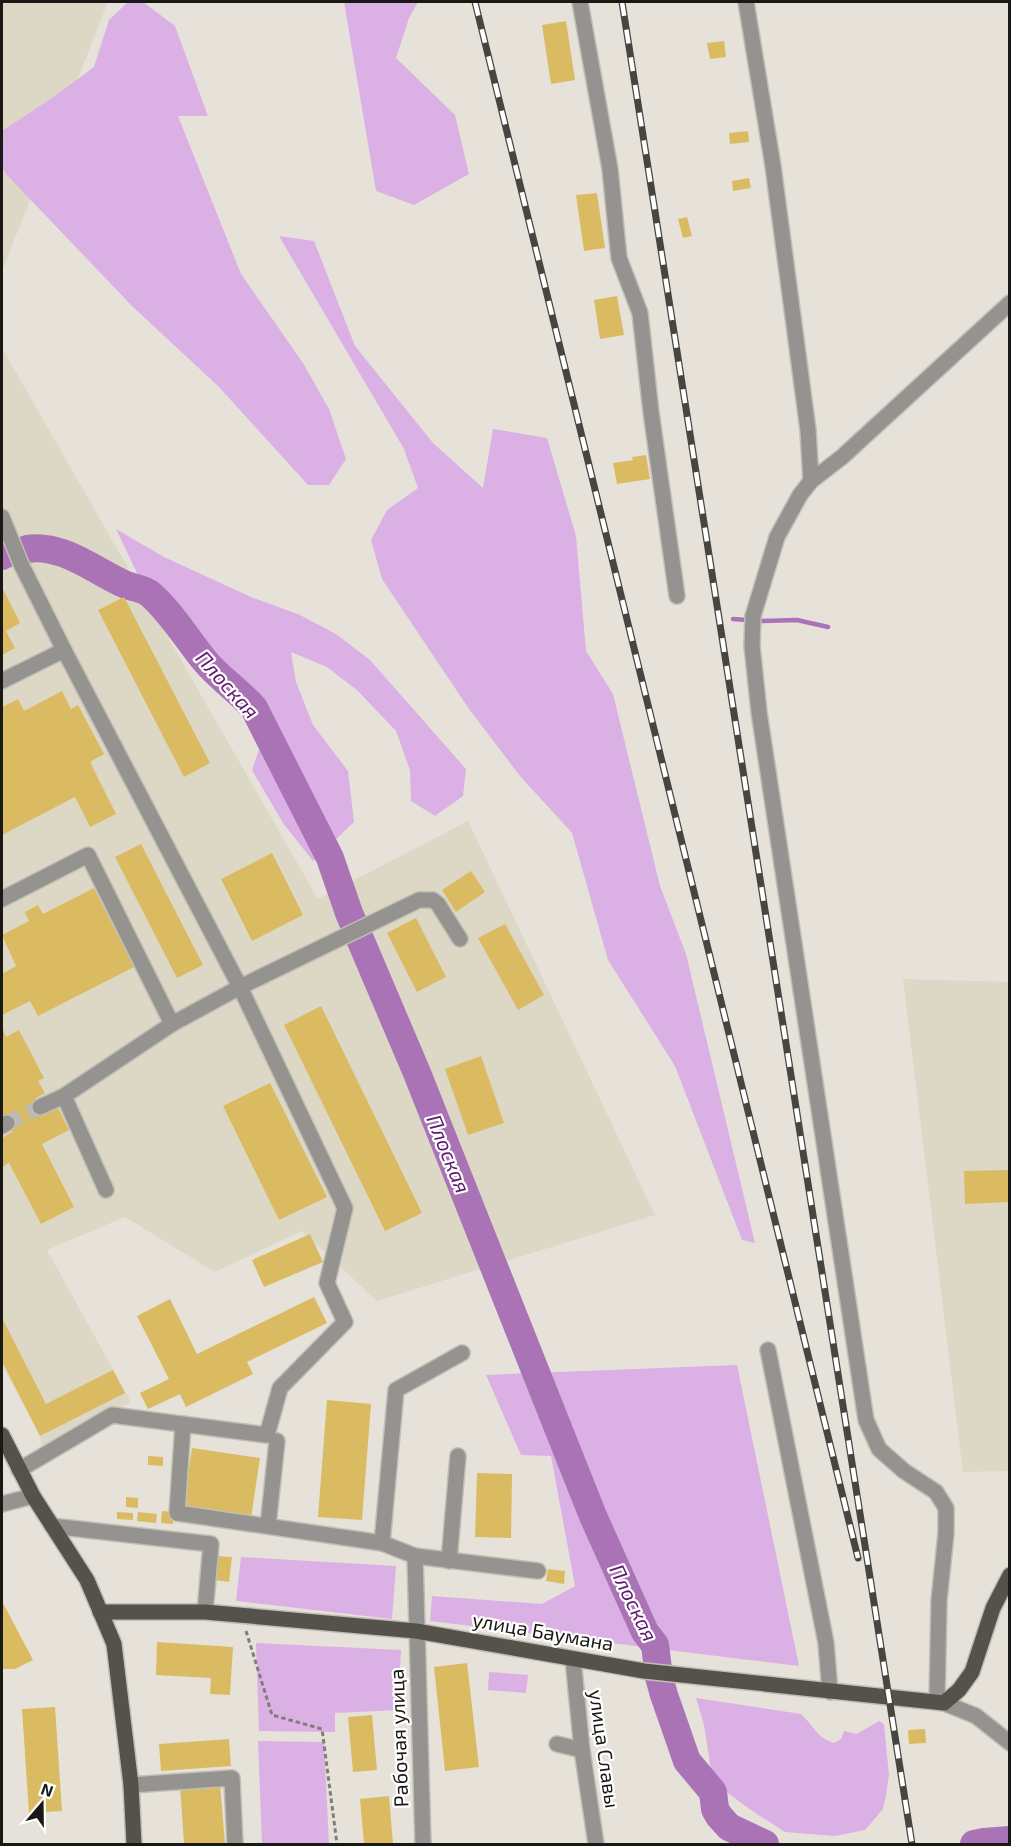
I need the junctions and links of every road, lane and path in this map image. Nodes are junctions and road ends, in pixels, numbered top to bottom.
1 (580, 2) edge
2 (746, 2) edge
3 (1010, 303) edge
4 (811, 481) junction
5 (2, 517) edge
6 (677, 596) dead end
7 (64, 650) junction
8 (2, 681) edge
9 (2, 899) edge
10 (460, 939) dead end
11 (240, 987) junction
12 (172, 1024) junction
13 (64, 1096) junction
14 (40, 1107) tunnel mouth
15 (106, 1190) dead end
16 (768, 1350) dead end
17 (462, 1353) dead end
18 (183, 1424) junction
19 (2, 1435) edge
20 (277, 1442) dead end
21 (458, 1456) dead end
22 (19, 1470) junction
23 (33, 1496) junction
24 (2, 1504) edge
25 (52, 1526) junction
26 (268, 1526) junction
27 (382, 1543) junction
28 (415, 1556) junction
29 (449, 1561) junction
30 (538, 1571) dead end
31 (1010, 1575) edge
32 (100, 1612) junction
33 (205, 1612) junction
34 (240, 1615) junction
35 (417, 1631) junction
36 (573, 1659) junction
37 (830, 1692) junction
38 (941, 1702) junction
39 (1010, 1743) edge
40 (557, 1744) dead end
41 (582, 1750) junction
42 (131, 1785) junction
43 (134, 1845) edge
44 (235, 1845) edge
45 (337, 1845) edge
46 (423, 1845) edge
47 (596, 1845) edge

1 - 6 street
2 - 4 street
3 - 4 street
4 - 38 street
5 - 7 street
7 - 8 street
7 - 11 street
9 - 12 street
10 - 11 street
11 - 12 street
11 - 18 street
12 - 13 street
13 - 14 street
13 - 15 street
16 - 37 street
17 - 27 street
18 - 22 street
18 - 26 street
19 - 22 main road
20 - 26 street
21 - 29 street
22 - 23 main road
23 - 24 street
23 - 25 main road
25 - 32 main road
25 - 33 street
26 - 27 street
27 - 28 street
28 - 29 street
28 - 35 street, Рабочая улица
29 - 30 street
31 - 38 main road
32 - 33 main road
32 - 42 main road
33 - 34 main road, улица Баумана
34 - 35 main road, улица Баумана
34 - 45 path
35 - 36 main road, улица Баумана
35 - 46 street, Рабочая улица
36 - 37 main road, улица Баумана
36 - 41 street, улица Славы
37 - 38 main road, улица Баумана
38 - 39 street
40 - 41 street
41 - 47 street, улица Славы
42 - 43 main road
42 - 44 street

